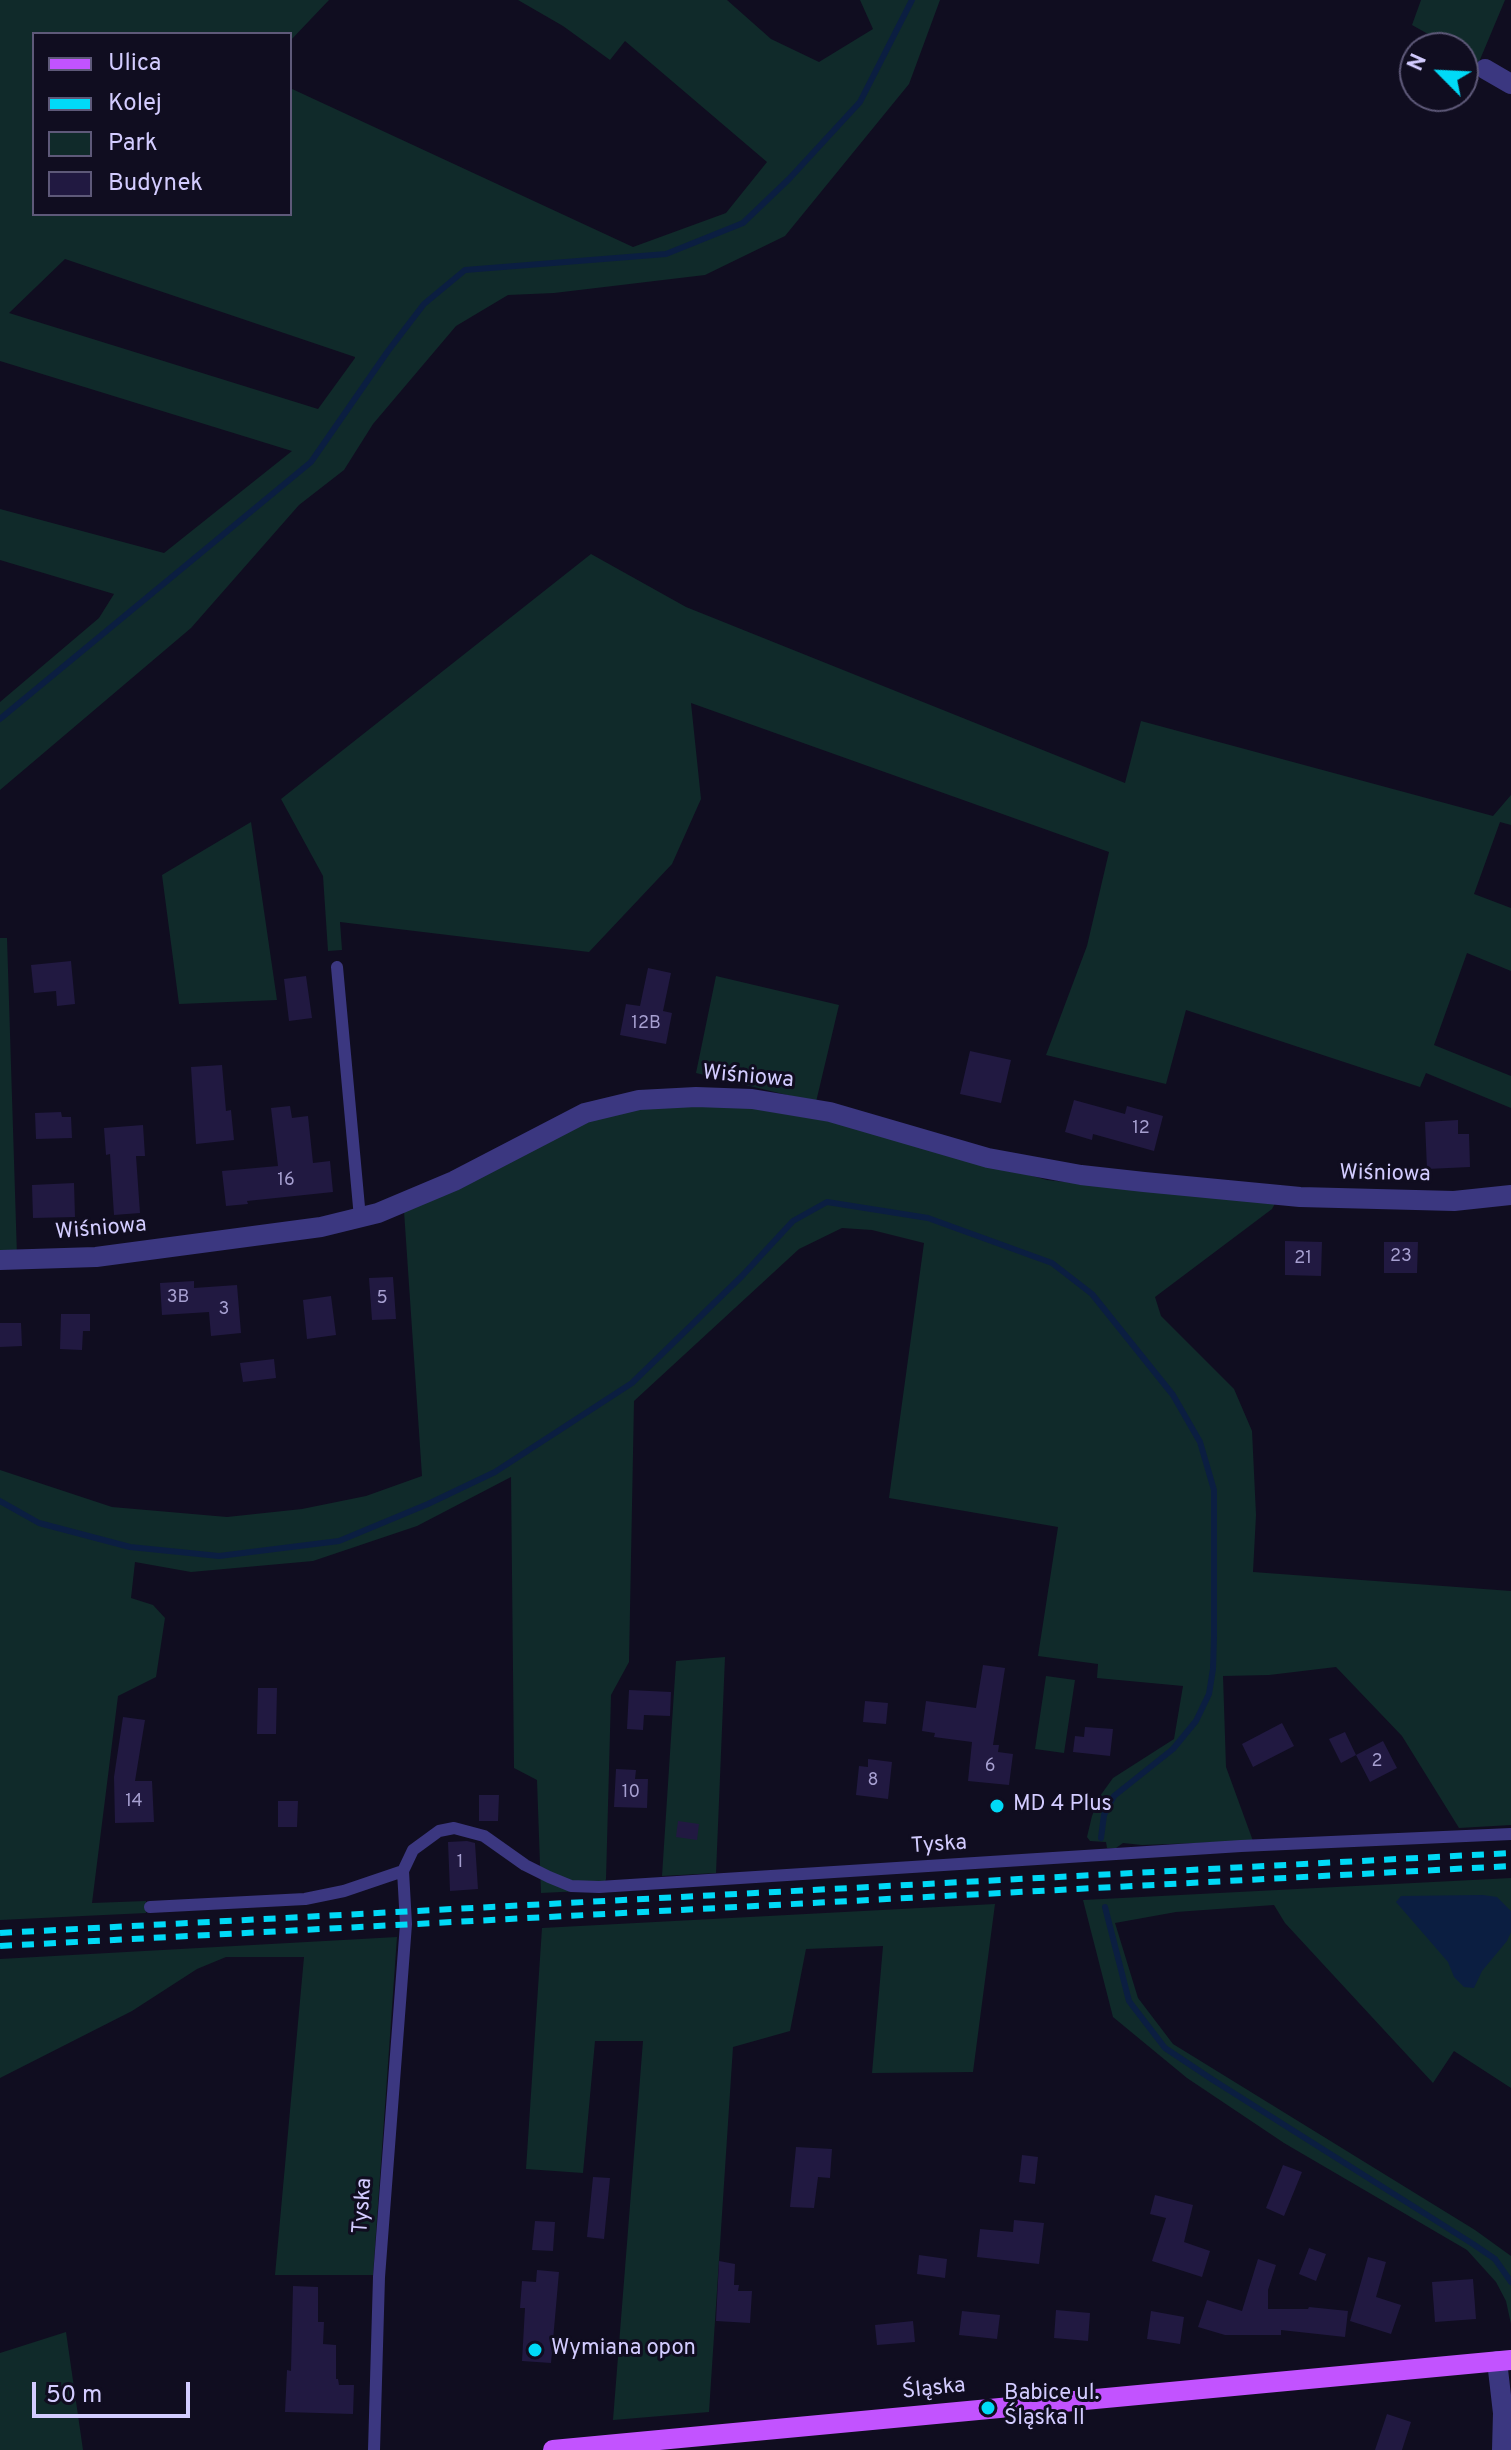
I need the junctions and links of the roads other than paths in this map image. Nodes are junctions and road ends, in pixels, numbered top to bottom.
1 (1485, 69) dead end
2 (1511, 84) edge
3 (337, 967) dead end
4 (1511, 1195) edge
5 (360, 1218) junction
6 (0, 1260) edge
7 (1511, 1834) edge
8 (403, 1871) junction
9 (150, 1907) dead end
10 (1504, 2361) edge
11 (374, 2450) edge
12 (553, 2450) edge
13 (1502, 2450) edge

1 - 2 street
3 - 5 lane
4 - 5 street, Wiśniowa
5 - 6 street, Wiśniowa
7 - 8 lane, Tyska
8 - 9 lane
8 - 11 lane, Tyska
10 - 12 main road, Śląska
10 - 13 street

